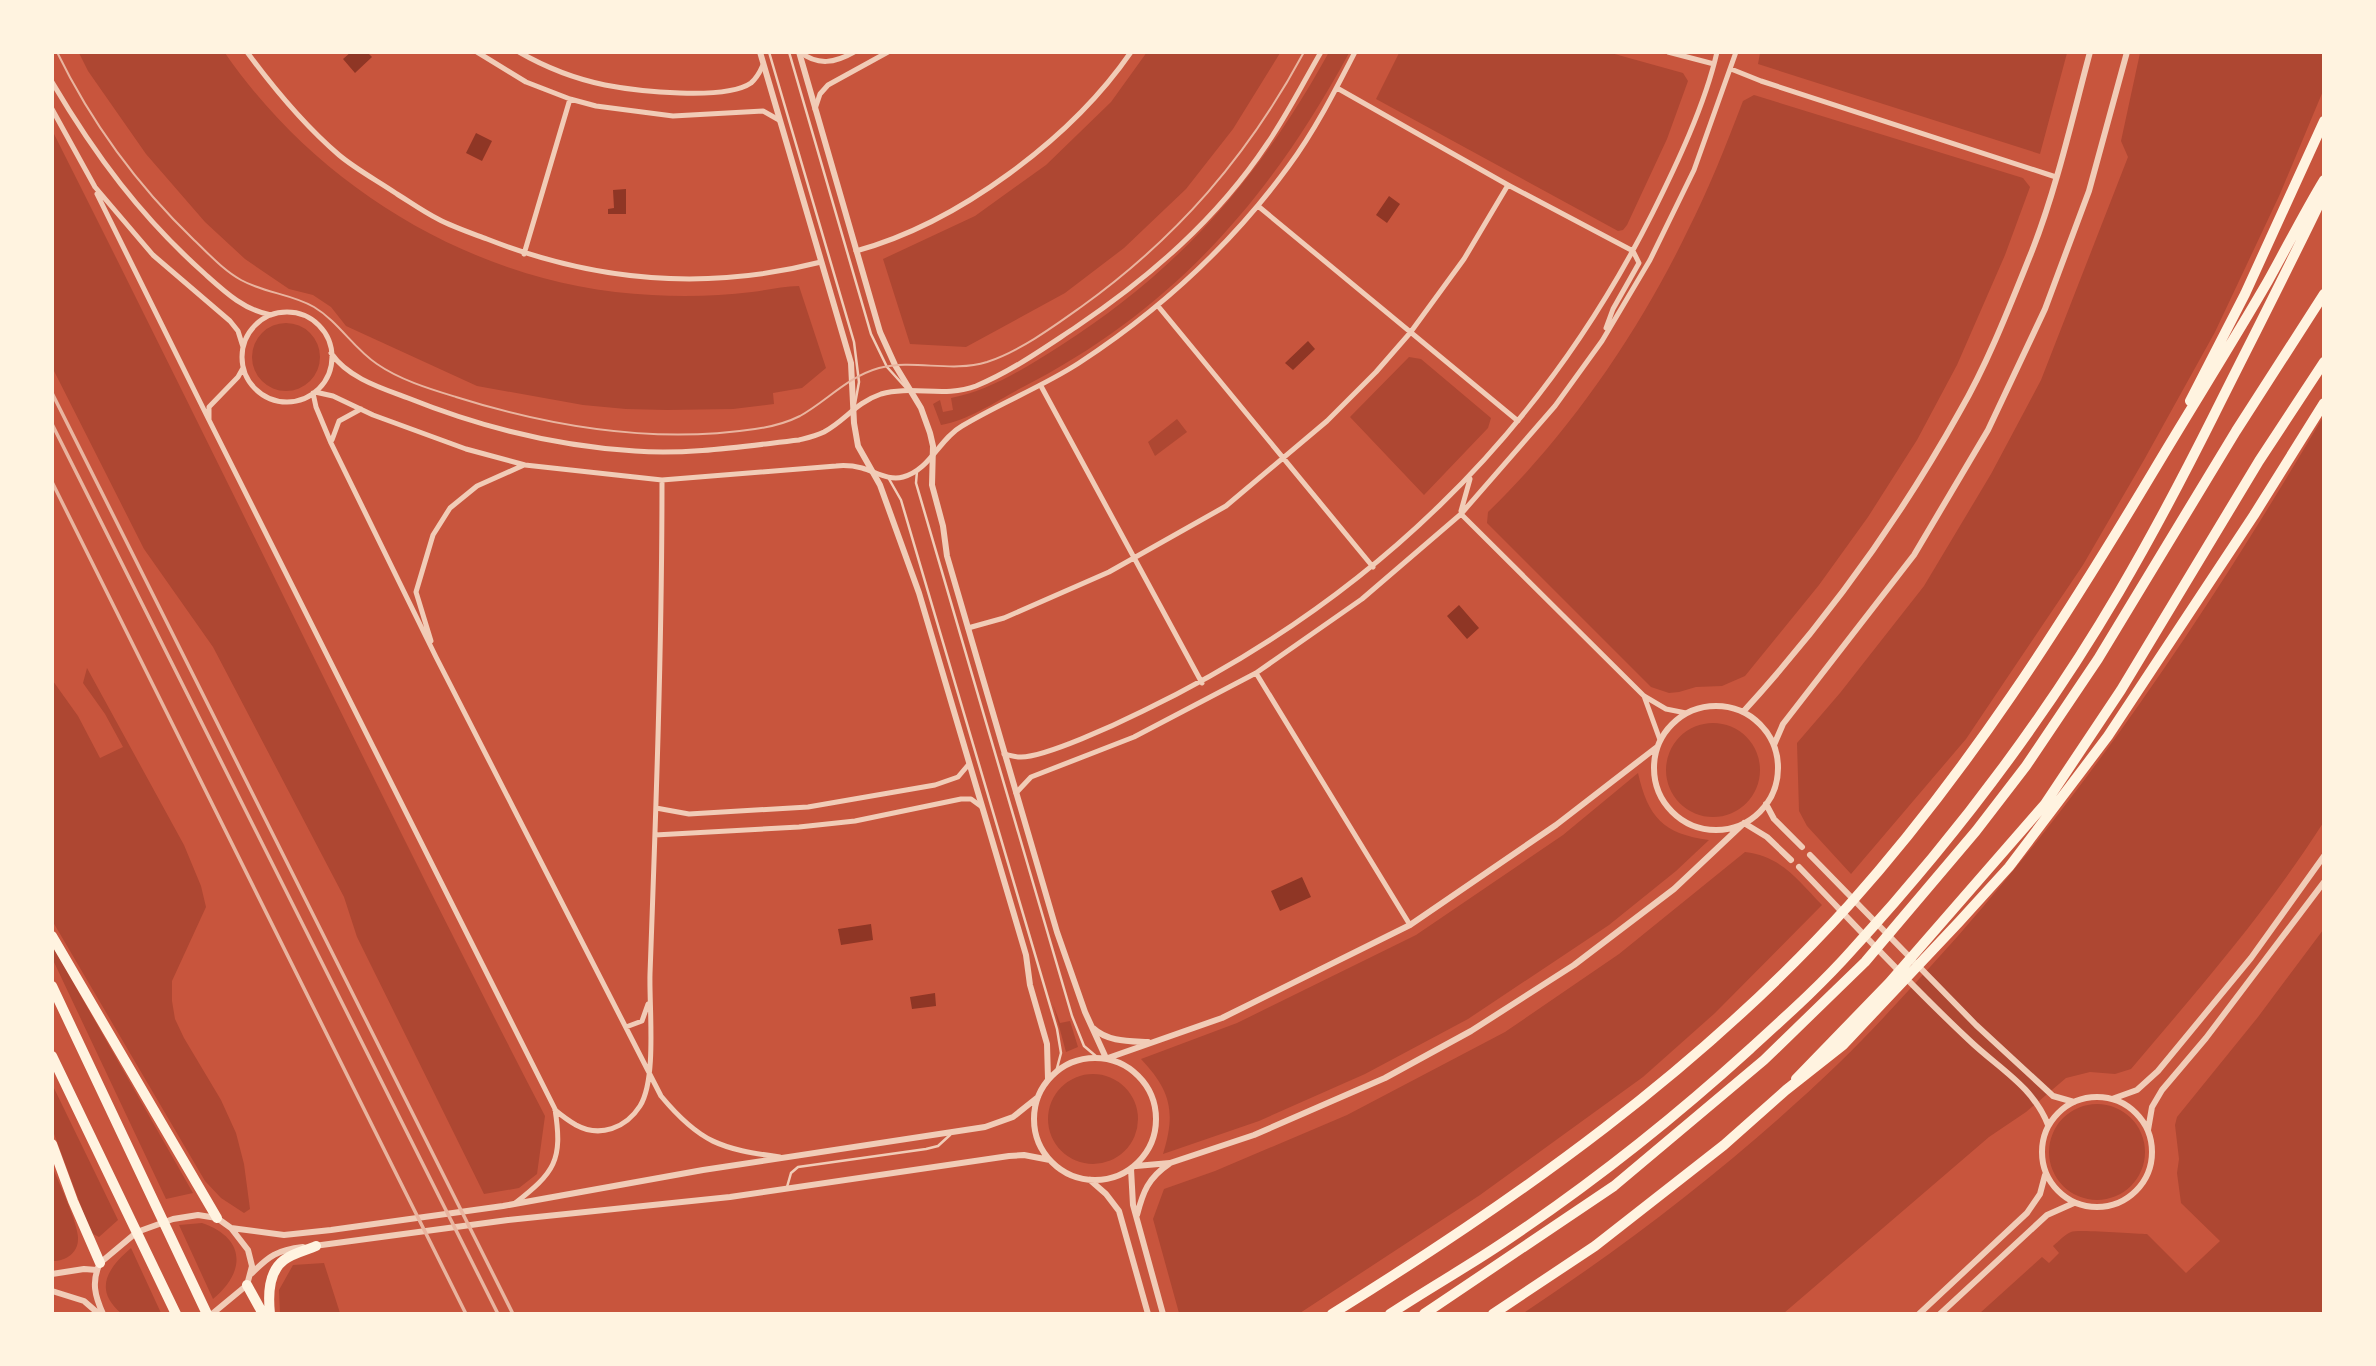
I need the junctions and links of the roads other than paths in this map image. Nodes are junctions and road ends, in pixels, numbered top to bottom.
1 (247, 52) edge
2 (477, 52) edge
3 (519, 52) edge
4 (760, 52) edge
5 (769, 52) edge
6 (789, 52) edge
7 (799, 52) edge
8 (854, 52) edge
9 (888, 52) edge
10 (1131, 52) edge
11 (1321, 52) edge
12 (1355, 52) edge
13 (1668, 52) edge
14 (1717, 52) edge
15 (1736, 52) edge
16 (2090, 52) edge
17 (2127, 52) edge
18 (1714, 64) junction
19 (763, 65) junction
20 (1731, 69) junction
21 (52, 82) edge
22 (1337, 88) junction
23 (570, 99) junction
24 (52, 109) edge
25 (815, 109) junction
26 (779, 120) junction
27 (2323, 121) edge
28 (2056, 177) junction
29 (2323, 180) edge
30 (1508, 185) junction
31 (94, 187) junction
32 (2323, 194) edge
33 (1258, 206) junction
34 (856, 251) junction
35 (1633, 251) junction
36 (524, 254) junction
37 (821, 262) junction
38 (2323, 294) edge
39 (1158, 306) junction
40 (271, 315) junction
41 (1410, 333) junction
42 (1602, 341) junction
43 (243, 346) junction
44 (331, 353) junction
45 (2323, 362) edge
46 (243, 368) junction
47 (1041, 386) junction
48 (912, 392) junction
49 (314, 393) junction
50 (2323, 403) edge
51 (853, 407) junction
52 (361, 409) junction
53 (209, 421) junction
54 (1518, 421) junction
55 (331, 443) junction
56 (933, 455) junction
57 (1283, 459) junction
58 (525, 465) junction
59 (2154, 470) junction
60 (871, 471) junction
61 (917, 471) junction
62 (1470, 476) junction
63 (886, 477) junction
64 (662, 480) junction
65 (1461, 514) junction
66 (1135, 559) junction
67 (1373, 567) junction
68 (968, 628) junction
69 (436, 657) junction
70 (1256, 673) junction
71 (1202, 683) junction
72 (1644, 696) junction
73 (1743, 712) junction
74 (1686, 713) junction
75 (1658, 744) junction
76 (1774, 745) junction
77 (1004, 754) junction
78 (969, 764) junction
79 (1016, 793) junction
80 (1766, 804) junction
81 (982, 807) junction
82 (656, 808) junction
83 (1744, 823) junction
84 (655, 835) junction
85 (1802, 847) joint
86 (1810, 855) joint
87 (2323, 856) edge
88 (1791, 860) joint
89 (1799, 867) joint
90 (2323, 882) edge
91 (1410, 925) junction
92 (52, 936) edge
93 (52, 986) edge
94 (649, 1001) junction
95 (1090, 1024) junction
96 (626, 1027) junction
97 (1150, 1042) junction
98 (52, 1056) edge
99 (1097, 1058) junction
100 (1107, 1058) junction
101 (1056, 1072) junction
102 (650, 1074) junction
103 (1048, 1079) junction
104 (1786, 1090) junction
105 (1038, 1097) junction
106 (2112, 1099) junction
107 (2074, 1102) junction
108 (555, 1110) junction
109 (2048, 1125) junction
110 (2148, 1130) junction
111 (953, 1133) junction
112 (52, 1144) edge
113 (791, 1158) junction
114 (1050, 1160) junction
115 (1170, 1163) junction
116 (1134, 1168) junction
117 (2045, 1173) junction
118 (1090, 1180) junction
119 (786, 1188) junction
120 (2074, 1203) junction
121 (514, 1204) junction
122 (1136, 1217) junction
123 (217, 1218) junction
124 (231, 1227) junction
125 (316, 1246) junction
126 (102, 1263) junction
127 (52, 1274) edge
128 (251, 1274) junction
129 (247, 1284) junction
130 (52, 1291) edge
131 (101, 1314) edge
132 (176, 1314) edge
133 (209, 1314) edge
134 (263, 1314) edge
135 (270, 1314) edge
136 (1148, 1314) edge
137 (1163, 1314) edge
138 (1332, 1314) edge
139 (1390, 1314) edge
140 (1424, 1314) edge
141 (1493, 1314) edge
142 (1919, 1314) edge
143 (1940, 1314) edge

1 - 36 street
2 - 23 street
3 - 19 street
4 - 19 street
5 - 51 lane
6 - 48 lane
7 - 8 street
7 - 25 street
9 - 25 street
10 - 34 street
11 - 48 street
12 - 22 street
13 - 18 street
14 - 18 street
15 - 20 street
16 - 28 street
17 - 76 street
18 - 35 street
19 - 26 street
20 - 28 street
20 - 42 street
21 - 40 street
22 - 30 street
22 - 33 street
23 - 26 street
23 - 36 street
24 - 31 street
25 - 34 street
26 - 37 street
27 - 59 highway
28 - 73 street
29 - 59 highway
30 - 35 street
30 - 41 street
31 - 43 street
31 - 53 street
32 - 139 highway
33 - 39 street
33 - 41 street
34 - 48 street
35 - 42 street
35 - 54 street
36 - 37 street
37 - 51 street
38 - 140 highway
39 - 47 street
39 - 57 street
40 - 43 street
40 - 44 street
41 - 54 street
41 - 57 street
42 - 65 street
43 - 46 street
44 - 49 street
44 - 51 street
45 - 104 highway
46 - 49 street
46 - 53 street
47 - 56 street
47 - 66 street
48 - 51 street
48 - 56 street
49 - 52 street
49 - 55 street
50 - 104 highway
51 - 60 street
52 - 55 street
52 - 58 street
53 - 108 street
54 - 62 street
55 - 69 street
56 - 61 street
56 - 68 street
57 - 66 street
57 - 67 street
58 - 64 street
58 - 69 street
59 - 138 highway
60 - 63 street
60 - 64 street
60 - 78 street
61 - 63 street
61 - 99 lane
62 - 65 street
62 - 67 street
63 - 101 lane
64 - 82 street
65 - 70 street
65 - 72 street
66 - 68 street
66 - 71 street
67 - 71 street
68 - 77 street
69 - 96 street
70 - 79 street
70 - 91 street
71 - 77 street
72 - 74 street
72 - 75 street
73 - 74 street
73 - 76 street
74 - 75 street
75 - 83 street
75 - 91 street
76 - 80 street
77 - 79 street
78 - 81 street
78 - 82 street
79 - 95 street
80 - 83 street
80 - 85 street
81 - 84 street
81 - 103 street
82 - 84 street
83 - 88 street
83 - 115 street
84 - 94 street
85 - 86 street
86 - 107 street
87 - 106 street
88 - 89 street
89 - 109 street
90 - 110 street
91 - 97 street
92 - 123 highway
93 - 133 highway
94 - 96 street
94 - 102 street
95 - 97 street
95 - 100 street
96 - 102 street
97 - 100 street
98 - 132 highway
99 - 100 street
99 - 101 street
100 - 116 street
101 - 103 street
102 - 108 street
102 - 113 street
103 - 105 street
104 - 141 highway
105 - 111 street
105 - 114 street
106 - 107 street
106 - 110 street
107 - 109 street
108 - 121 street
109 - 117 street
110 - 120 street
111 - 113 street
111 - 119 lane
112 - 126 highway
113 - 121 street
114 - 118 street
114 - 119 street
115 - 116 street
115 - 122 street
116 - 118 street
116 - 122 street
117 - 120 street
117 - 142 street
118 - 136 street
119 - 125 street
120 - 143 street
121 - 124 street
122 - 137 street
123 - 124 street
123 - 126 street
124 - 128 street
125 - 128 street
125 - 135 highway
126 - 127 street
126 - 131 street
128 - 129 street
129 - 133 street
129 - 134 highway
130 - 131 street

